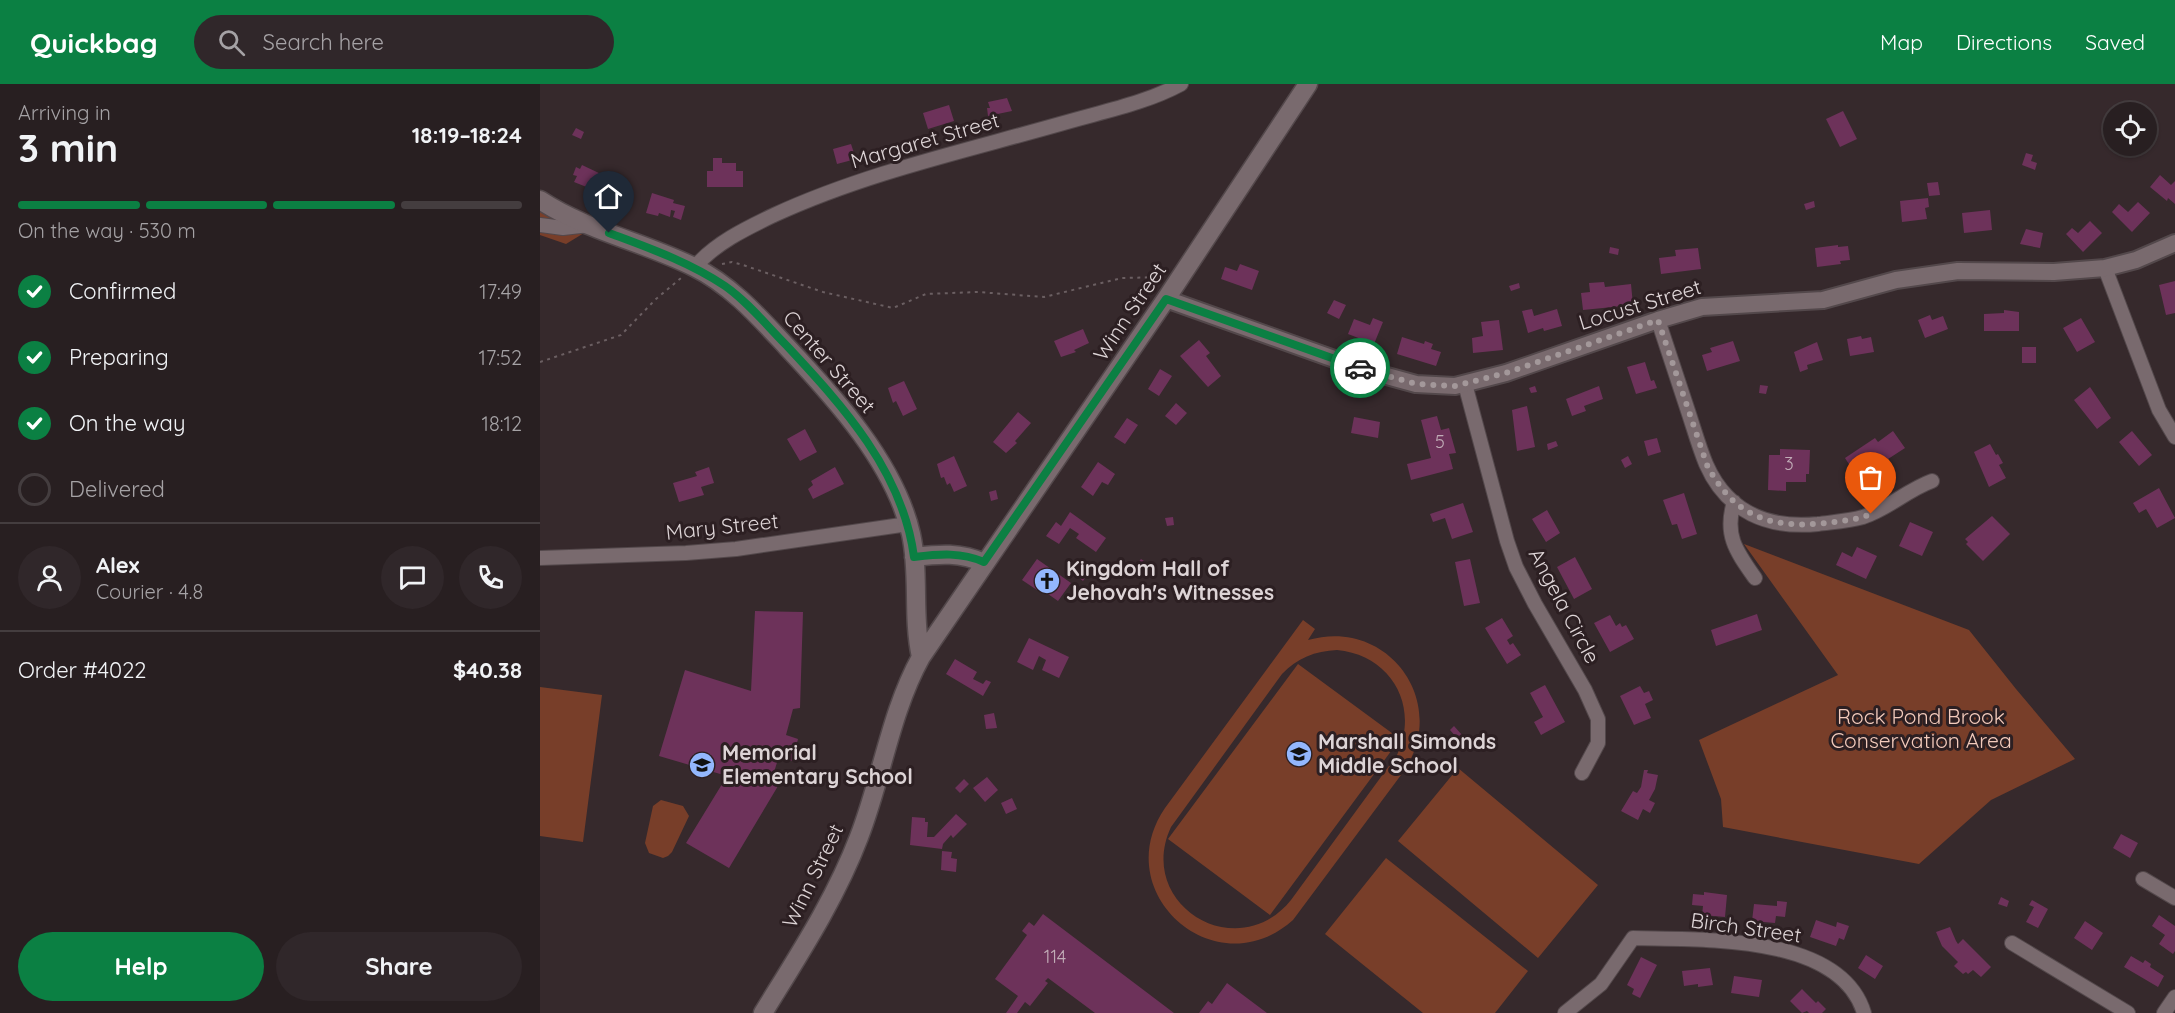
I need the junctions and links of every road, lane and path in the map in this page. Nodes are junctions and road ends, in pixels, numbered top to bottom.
1 (1181, 84) edge
2 (1308, 84) edge
3 (540, 200) edge
4 (540, 225) edge
5 (590, 225) junction
6 (2175, 243) edge
7 (2104, 268) junction
8 (700, 270) junction
9 (1180, 278) junction
10 (1166, 299) junction
11 (1658, 320) junction
12 (540, 362) edge
13 (1465, 384) junction
14 (2175, 437) edge
15 (1932, 481) dead end
16 (1734, 502) junction
17 (908, 524) junction
18 (914, 557) junction
19 (540, 558) edge
20 (984, 562) junction
21 (1755, 578) dead end
22 (921, 657) junction
23 (1582, 773) dead end
24 (2144, 879) dead end
25 (2175, 898) edge
26 (2012, 943) dead end
27 (2175, 997) edge
28 (763, 1013) edge
29 (1565, 1013) edge
30 (1864, 1013) edge
31 (2128, 1013) edge
32 (2164, 1013) edge

1 - 8 street, Margaret Street
2 - 9 main road, Winn Street
3 - 5 main road, Center Street
4 - 5 street, Center Street
5 - 8 main road, Center Street
6 - 7 street, Locust Street
7 - 11 street, Locust Street
7 - 14 street
8 - 9 path
8 - 12 path
8 - 17 main road, Center Street
9 - 10 main road, Winn Street
10 - 13 street, Locust Street
10 - 20 main road, Winn Street
11 - 13 street, Locust Street
11 - 16 street
13 - 23 street, Angela Circle
15 - 16 street
16 - 21 street
17 - 18 main road, Center Street
17 - 19 street, Mary Street
18 - 20 main road
18 - 22 main road, Center Street
20 - 22 main road, Winn Street
22 - 28 main road, Winn Street
24 - 25 street
26 - 31 street
27 - 32 street
29 - 30 street, Birch Street

